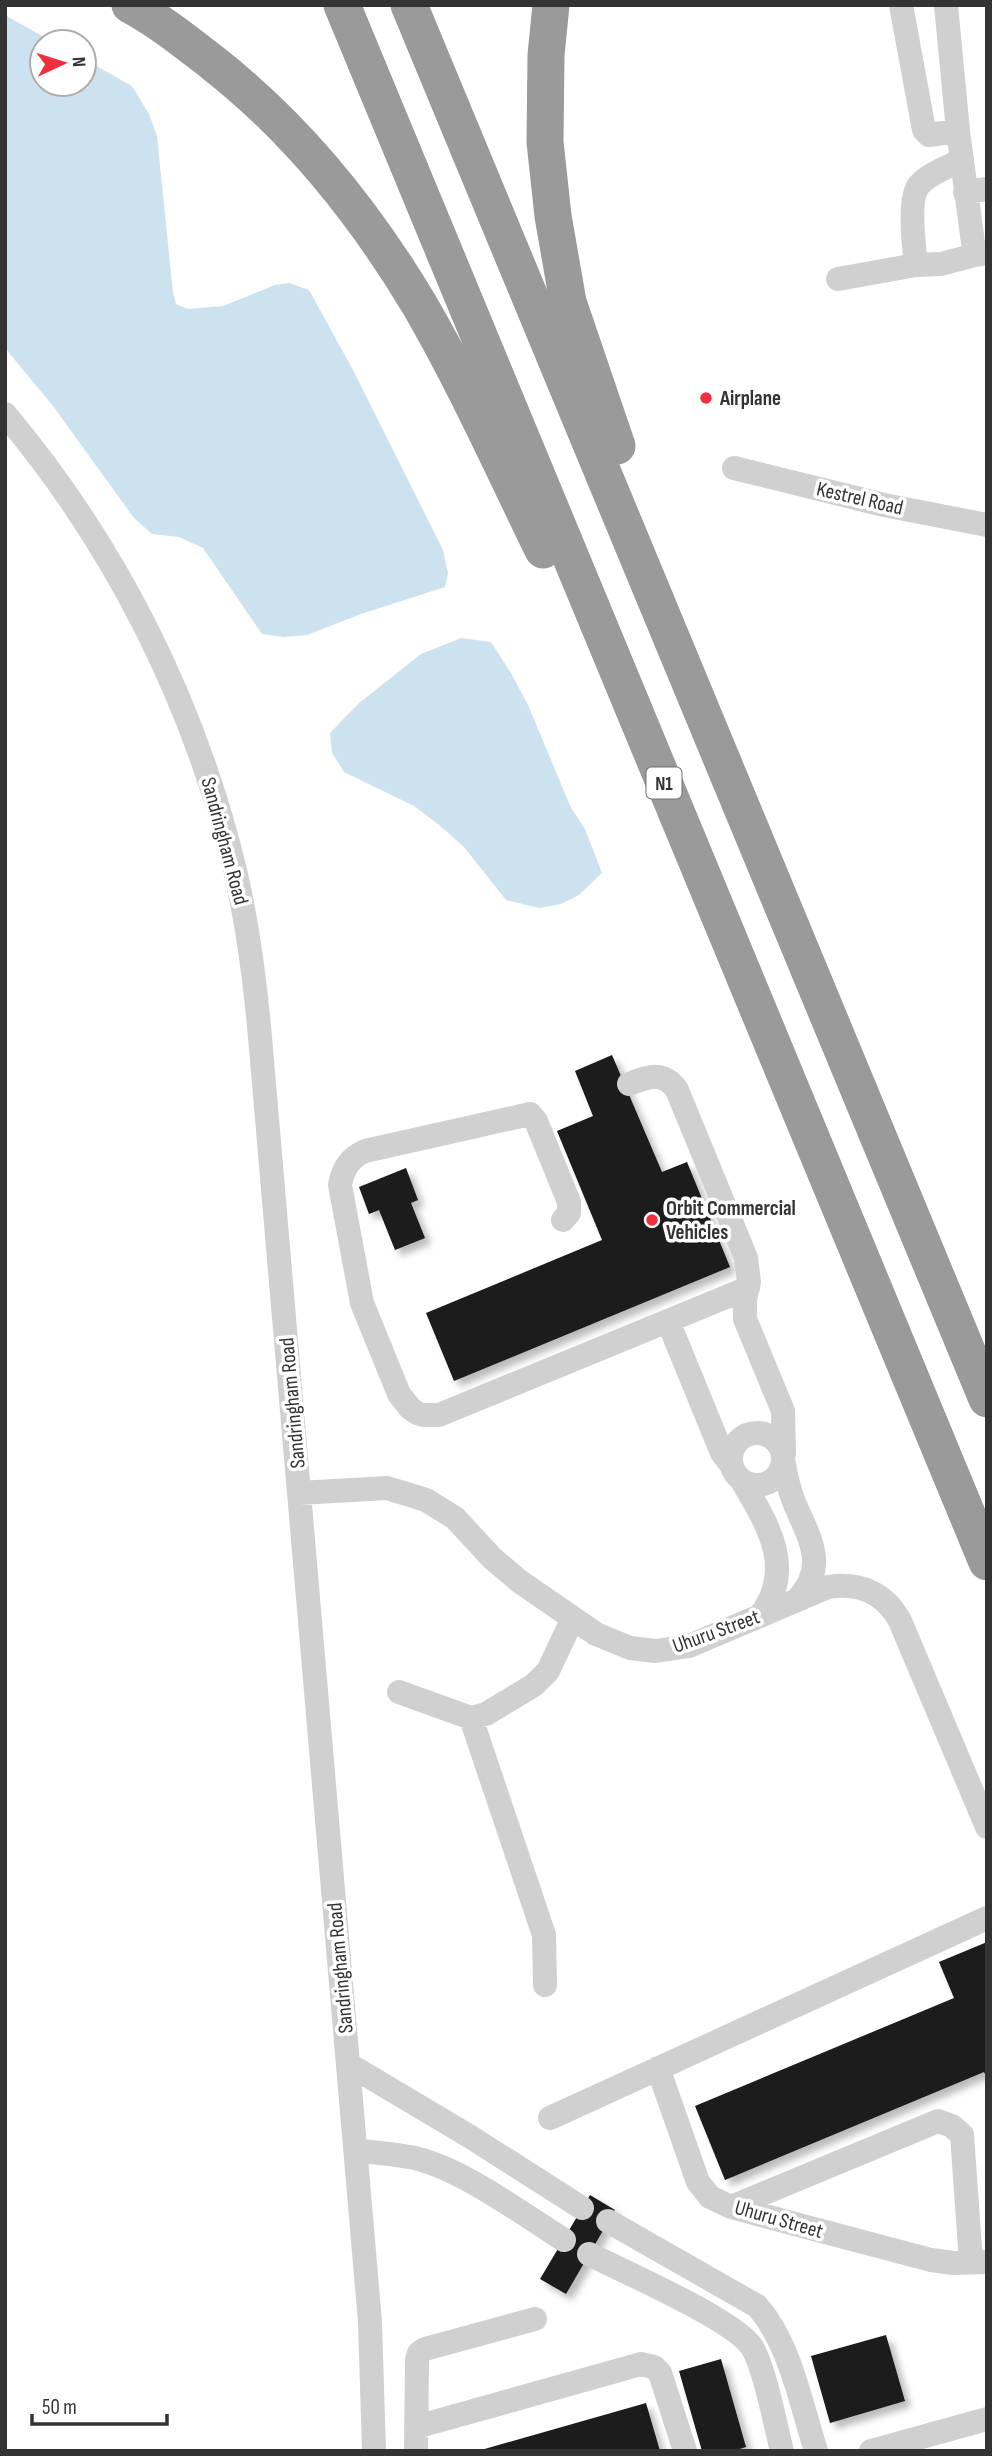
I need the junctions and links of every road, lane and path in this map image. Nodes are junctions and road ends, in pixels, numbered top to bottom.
1 (130, 5) edge
2 (342, 5) edge
3 (409, 5) edge
4 (551, 5) edge
5 (901, 5) edge
6 (946, 5) edge
7 (958, 131) junction
8 (962, 160) junction
9 (976, 190) edge
10 (981, 254) edge
11 (916, 265) junction
12 (838, 279) dead end
13 (5, 414) edge
14 (734, 468) dead end
15 (987, 525) edge
16 (734, 953) junction
17 (806, 963) junction
18 (629, 1084) dead end
19 (563, 1220) dead end
20 (748, 1288) junction
21 (668, 1321) junction
22 (987, 1399) edge
23 (784, 1459) junction
24 (737, 1474) junction
25 (299, 1493) junction
26 (987, 1562) edge
27 (797, 1600) junction
28 (760, 1616) junction
29 (573, 1618) junction
30 (399, 1692) dead end
31 (471, 1718) junction
32 (987, 1827) edge
33 (987, 1919) edge
34 (545, 1985) dead end
35 (348, 2064) junction
36 (658, 2068) junction
37 (550, 2118) dead end
38 (356, 2150) junction
39 (731, 2207) junction
40 (582, 2208) dead end
41 (608, 2221) dead end
42 (564, 2239) dead end
43 (589, 2254) dead end
44 (979, 2262) edge
45 (535, 2319) dead end
46 (987, 2419) edge
47 (416, 2439) edge
48 (374, 2451) edge
49 (685, 2451) edge
50 (782, 2451) edge
51 (816, 2451) edge
52 (871, 2451) edge

1 - 16 highway
2 - 16 highway, N1
3 - 17 highway
4 - 17 highway
5 - 7 street
6 - 7 street
7 - 8 street
8 - 9 street
8 - 11 street
9 - 10 street
10 - 11 street
11 - 12 street
13 - 25 street, Sandringham Road
14 - 15 street, Kestrel Road
16 - 26 highway, N1
17 - 22 highway
18 - 20 street
19 - 21 street
20 - 21 street
20 - 23 street
21 - 24 street
23 - 24 street
23 - 24 street
23 - 27 street
24 - 28 street
25 - 29 street, Uhuru Street
25 - 35 street, Sandringham Road
27 - 28 street, Uhuru Street
27 - 32 street, Uhuru Street
28 - 29 street, Uhuru Street
29 - 31 street
30 - 31 street
31 - 34 street
33 - 36 street
35 - 38 street, Sandringham Road
35 - 40 street
36 - 37 street
36 - 39 street, Uhuru Street
38 - 42 street
38 - 48 street, Sandringham Road
39 - 44 street, Uhuru Street
39 - 44 street
41 - 51 street
43 - 50 street
45 - 47 street
46 - 52 street
47 - 49 street

